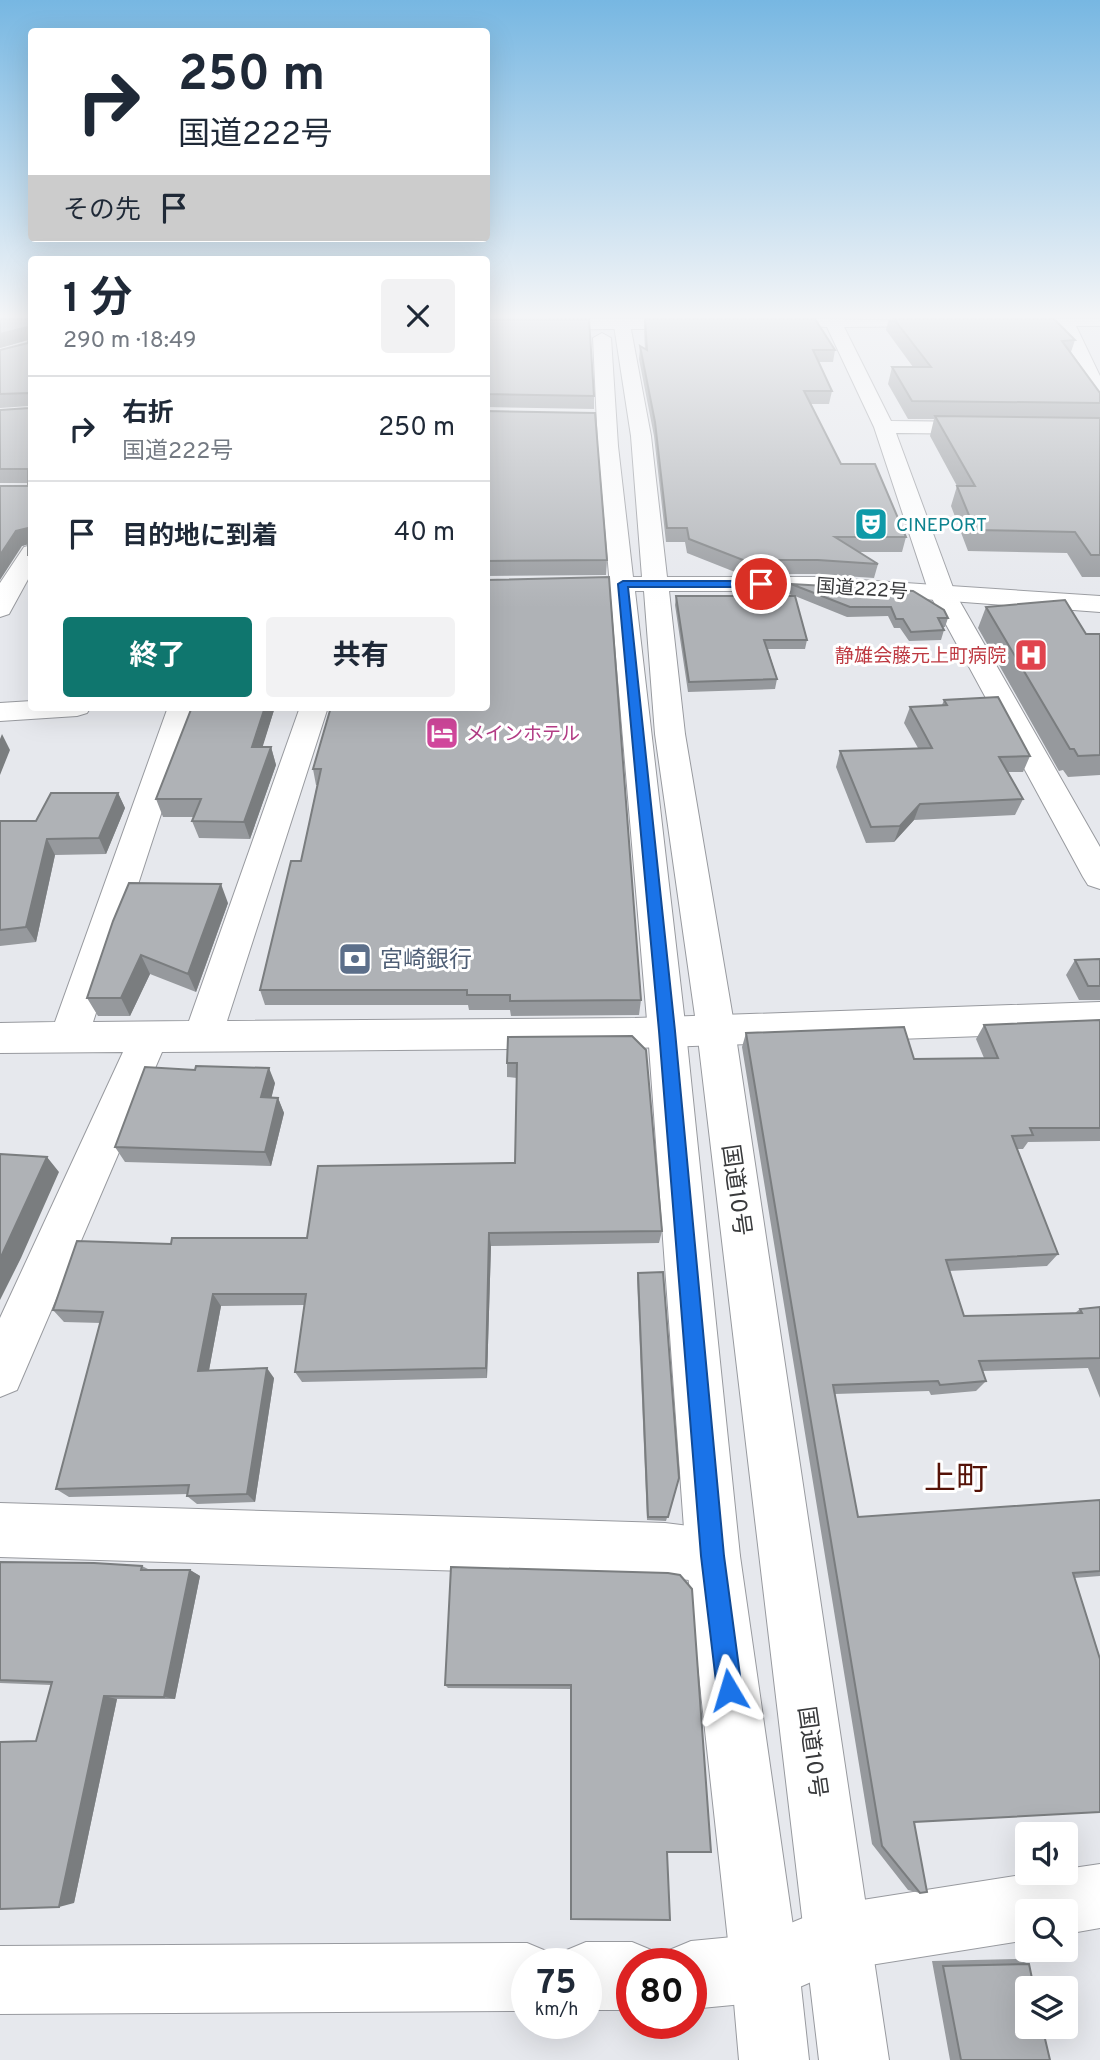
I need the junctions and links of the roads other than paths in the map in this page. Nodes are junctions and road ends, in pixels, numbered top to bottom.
1 (598, 415) edge
2 (636, 415) edge
3 (878, 415) edge
4 (884, 427) junction
5 (1007, 429) edge
6 (28, 560) edge
7 (610, 584) junction
8 (654, 584) junction
9 (942, 593) junction
10 (10, 596) edge
11 (1100, 604) edge
12 (28, 710) edge
13 (181, 711) edge
14 (313, 711) edge
15 (0, 712) edge
16 (1100, 877) edge
17 (1100, 1017) edge
18 (691, 1031) junction
19 (203, 1036) junction
20 (69, 1037) junction
21 (149, 1037) junction
22 (0, 1038) edge
23 (0, 1373) edge
24 (0, 1530) edge
25 (713, 1556) junction
26 (1100, 1896) edge
27 (837, 1937) junction
28 (765, 1968) junction
29 (707, 1973) edge
30 (511, 1977) edge
31 (0, 1980) edge
32 (774, 2060) edge
33 (854, 2060) edge

1 - 7 main road, 国道10号
2 - 8 main road, 国道10号
3 - 4 main road
4 - 5 main road
4 - 9 main road
6 - 10 main road
7 - 8 main road, 国道222号
7 - 18 main road, 国道10号
8 - 9 main road, 国道222号
8 - 18 main road, 国道10号
9 - 11 main road, 国道222号
9 - 16 main road
12 - 15 main road
13 - 20 main road
14 - 19 main road
17 - 18 main road
18 - 19 main road
18 - 25 main road, 国道10号
18 - 27 main road, 国道10号
19 - 21 main road
20 - 21 main road
20 - 22 main road
21 - 23 main road
24 - 25 main road
25 - 28 main road, 国道10号
26 - 27 main road
27 - 28 main road
27 - 33 main road, 国道10号
28 - 29 main road
28 - 32 main road, 国道10号
30 - 31 main road

